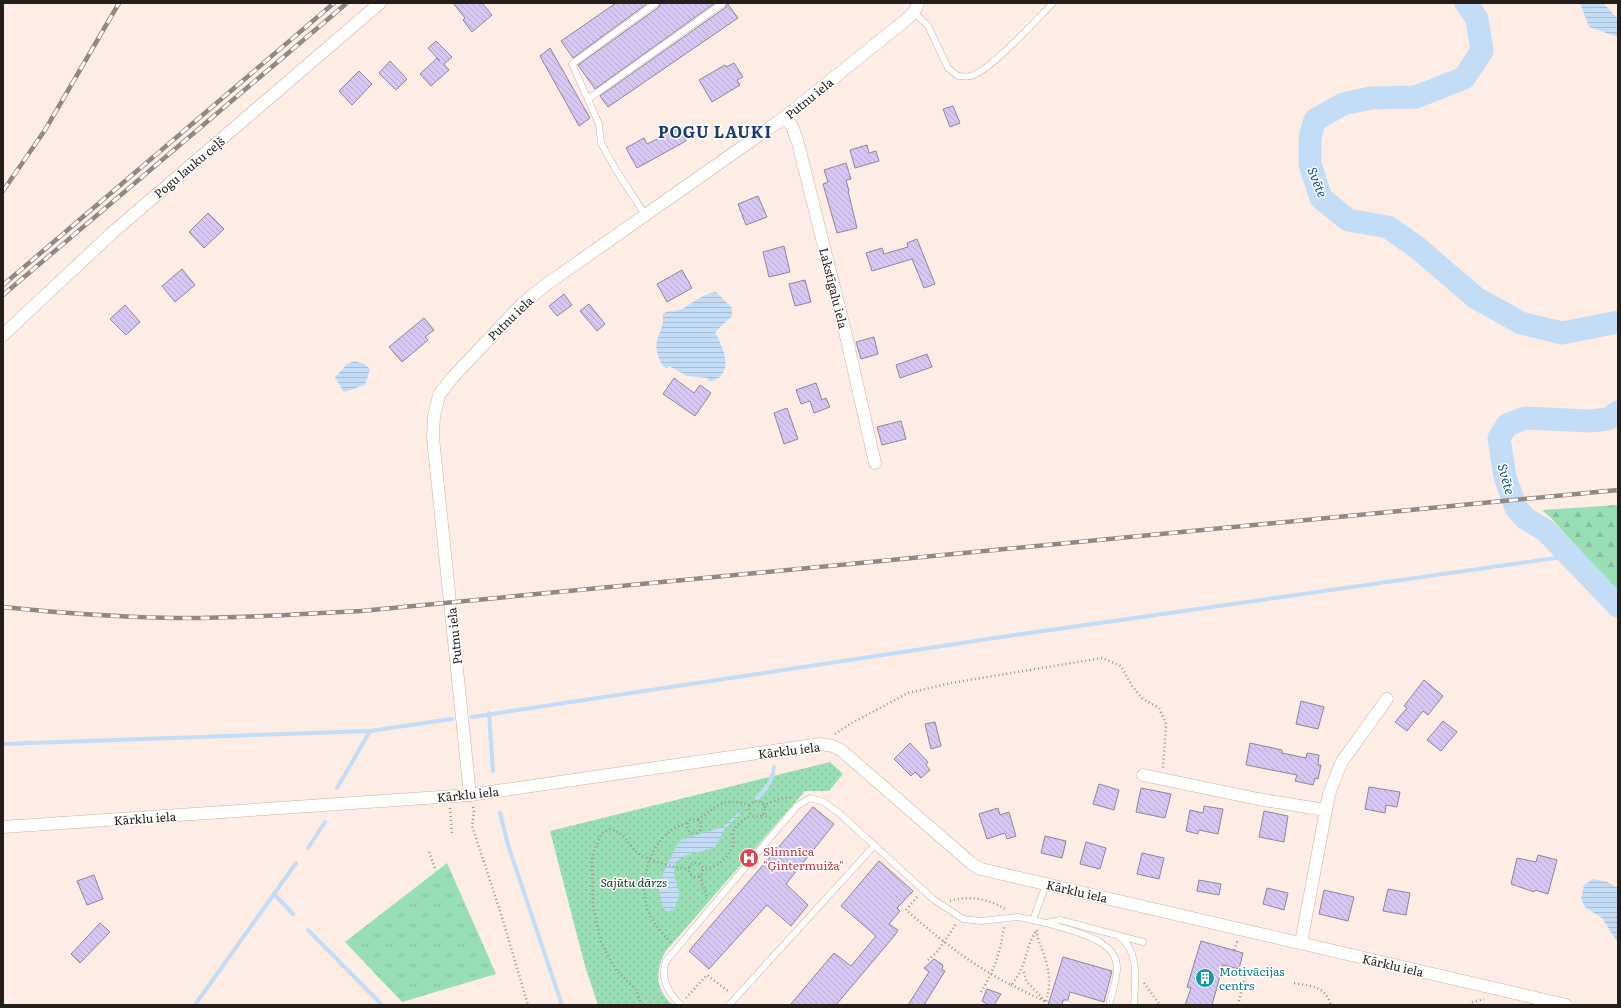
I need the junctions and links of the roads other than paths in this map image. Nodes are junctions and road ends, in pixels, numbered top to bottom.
1 (380, 3) edge
2 (656, 3) edge
3 (723, 3) edge
4 (1053, 3) edge
5 (916, 8) edge
6 (588, 99) junction
7 (785, 117) junction
8 (646, 216) junction
9 (3, 335) edge
10 (875, 463) dead end
11 (1387, 699) dead end
12 (1143, 775) dead end
13 (470, 795) junction
14 (1325, 810) junction
15 (3, 827) edge
16 (874, 846) junction
17 (1046, 884) junction
18 (1033, 920) junction
19 (1046, 923) junction
20 (1118, 936) junction
21 (1143, 942) dead end
22 (1301, 943) junction
23 (681, 1005) edge
24 (729, 1005) edge
25 (1109, 1005) edge
26 (1134, 1005) edge
27 (1566, 1005) edge

1 - 9 street, Pogu lauku ceļš
2 - 6 lane
3 - 6 lane
4 - 5 lane, Putnu iela
5 - 7 street, Putnu iela
6 - 8 lane
7 - 8 street, Putnu iela
7 - 10 street, Lakstīgalu iela
8 - 13 street, Putnu iela
11 - 14 street
12 - 14 street
13 - 15 street, Kārklu iela
13 - 17 street, Kārklu iela
14 - 22 street
16 - 18 lane
16 - 23 lane
16 - 24 lane
17 - 18 lane
17 - 22 street, Kārklu iela
18 - 19 lane
19 - 20 lane
19 - 25 lane
20 - 21 lane
20 - 26 lane
22 - 27 street, Kārklu iela

